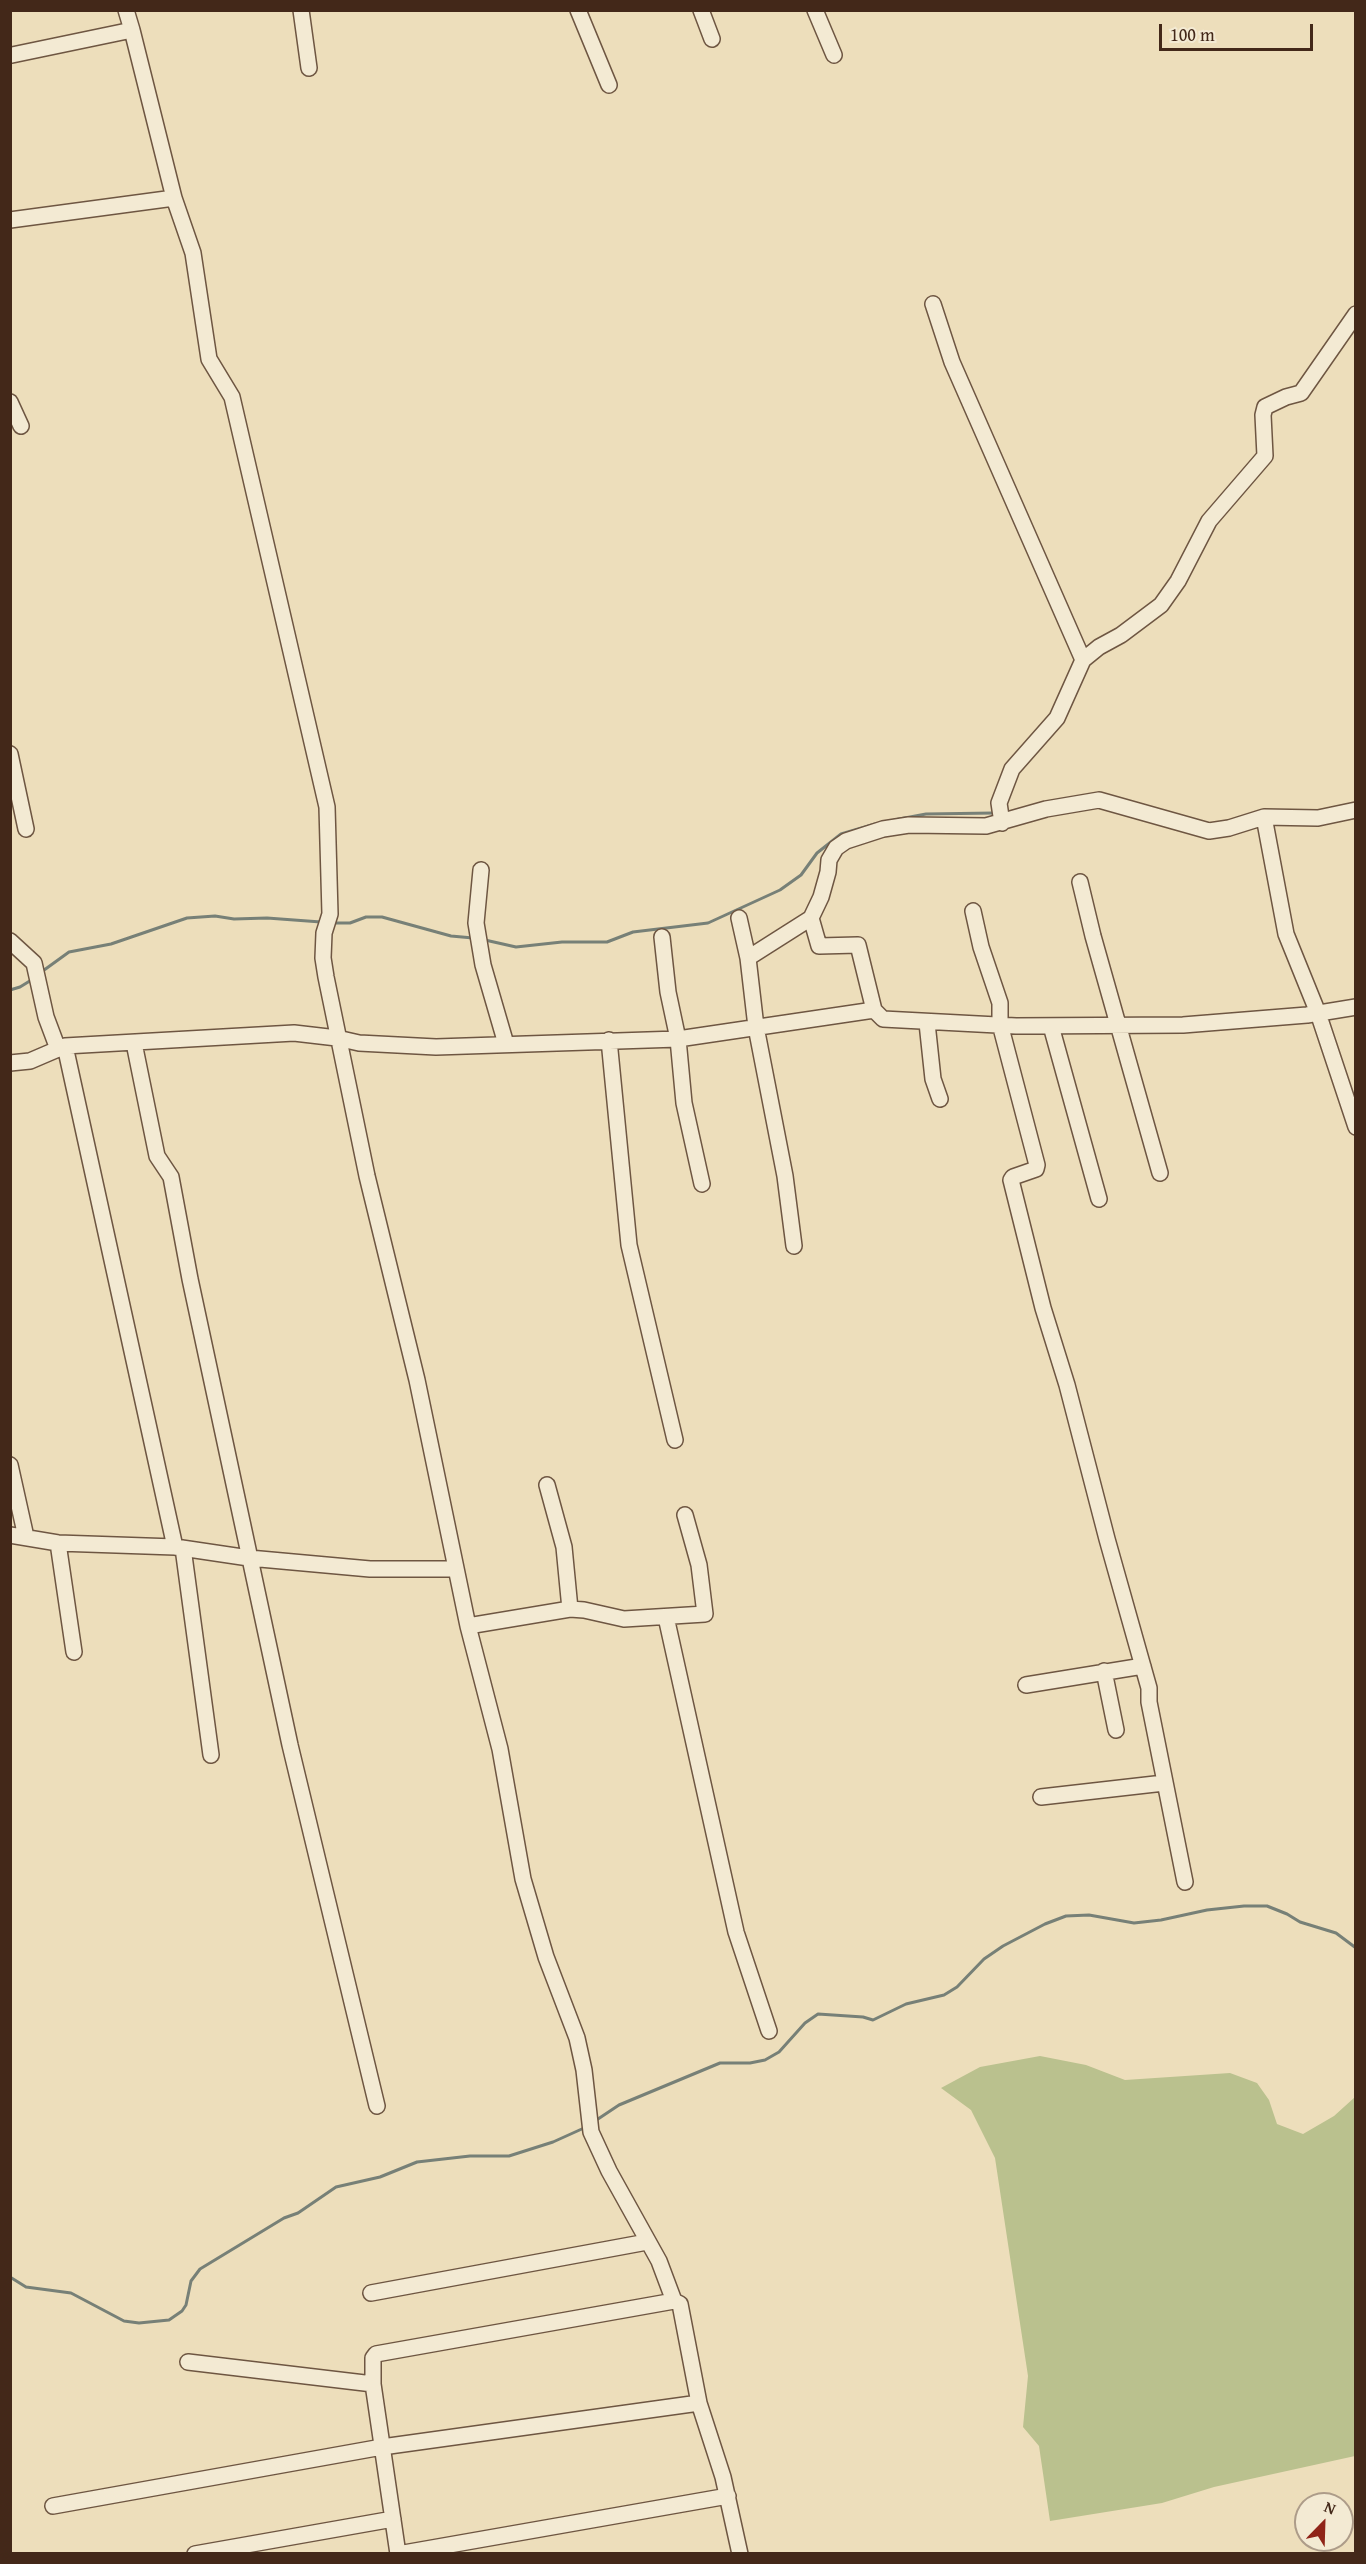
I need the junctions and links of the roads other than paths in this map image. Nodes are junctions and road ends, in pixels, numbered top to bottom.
1 (126, 10) edge
2 (300, 10) edge
3 (578, 10) edge
4 (701, 10) edge
5 (815, 10) edge
6 (132, 30) junction
7 (712, 39) dead end
8 (12, 55) edge
9 (834, 55) dead end
10 (309, 68) dead end
11 (609, 85) dead end
12 (174, 198) junction
13 (10, 220) edge
14 (933, 304) dead end
15 (1356, 314) edge
16 (10, 402) edge
17 (21, 426) dead end
18 (1083, 660) junction
19 (10, 754) edge
20 (1356, 810) edge
21 (1264, 817) junction
22 (1002, 823) junction
23 (26, 829) dead end
24 (481, 870) dead end
25 (1080, 882) dead end
26 (973, 911) dead end
27 (739, 918) dead end
28 (811, 918) junction
29 (662, 937) dead end
30 (10, 940) edge
31 (748, 958) junction
32 (1356, 1007) edge
33 (874, 1010) junction
34 (1318, 1013) junction
35 (927, 1023) junction
36 (1000, 1024) junction
37 (1117, 1024) junction
38 (756, 1026) junction
39 (1051, 1026) junction
40 (337, 1038) junction
41 (678, 1039) junction
42 (609, 1040) junction
43 (134, 1043) junction
44 (506, 1044) junction
45 (61, 1048) junction
46 (10, 1063) edge
47 (940, 1099) dead end
48 (1356, 1127) edge
49 (1160, 1173) dead end
50 (702, 1184) dead end
51 (1099, 1199) dead end
52 (794, 1246) dead end
53 (675, 1440) dead end
54 (10, 1465) edge
55 (547, 1485) dead end
56 (685, 1515) dead end
57 (10, 1535) edge
58 (26, 1537) junction
59 (58, 1543) junction
60 (179, 1547) junction
61 (249, 1558) junction
62 (456, 1569) junction
63 (570, 1609) junction
64 (666, 1617) junction
65 (468, 1626) junction
66 (74, 1652) dead end
67 (1143, 1666) junction
68 (1104, 1671) junction
69 (1026, 1685) dead end
70 (1116, 1730) dead end
71 (211, 1755) dead end
72 (1164, 1783) junction
73 (1041, 1797) dead end
74 (1185, 1882) dead end
75 (769, 2031) dead end
76 (377, 2106) dead end
77 (647, 2242) junction
78 (371, 2293) dead end
79 (674, 2301) junction
80 (188, 2362) dead end
81 (373, 2384) junction
82 (699, 2403) junction
83 (382, 2447) junction
84 (728, 2496) junction
85 (53, 2506) dead end
86 (393, 2519) junction
87 (195, 2553) edge
88 (740, 2553) edge

1 - 6 street
2 - 10 street
3 - 11 street
4 - 7 street
5 - 9 street
6 - 8 street
6 - 12 street
12 - 13 street
12 - 40 street
14 - 18 street
15 - 18 street
16 - 17 street
18 - 22 street
19 - 23 street
20 - 21 street
21 - 22 street
21 - 34 street
22 - 28 street
24 - 44 street
25 - 37 street
26 - 36 street
27 - 31 street
28 - 31 street
28 - 33 street
29 - 41 street
30 - 45 street
31 - 38 street
32 - 34 street
33 - 35 street
33 - 38 street
34 - 37 street
34 - 48 street
35 - 36 street
35 - 47 street
36 - 39 street
36 - 67 street
37 - 39 street
37 - 49 street
38 - 41 street
38 - 52 street
39 - 51 street
40 - 43 street
40 - 44 street
40 - 62 street
41 - 42 street
41 - 50 street
42 - 44 street
42 - 53 street
43 - 45 street
43 - 61 street
45 - 46 street
45 - 60 street
54 - 58 street
55 - 63 street
56 - 64 street
57 - 58 street
58 - 59 street
59 - 60 street
59 - 66 street
60 - 61 street
60 - 71 street
61 - 62 street
61 - 76 street
62 - 65 street
63 - 64 street
63 - 65 street
64 - 75 street
65 - 77 street
67 - 68 street
67 - 72 street
68 - 69 street
68 - 70 street
72 - 73 street
72 - 74 street
77 - 78 street
77 - 79 street
79 - 81 street
79 - 82 street
80 - 81 street
81 - 83 street
82 - 83 street
82 - 84 street
83 - 85 street
83 - 86 street
84 - 86 street
84 - 88 street
86 - 87 street

